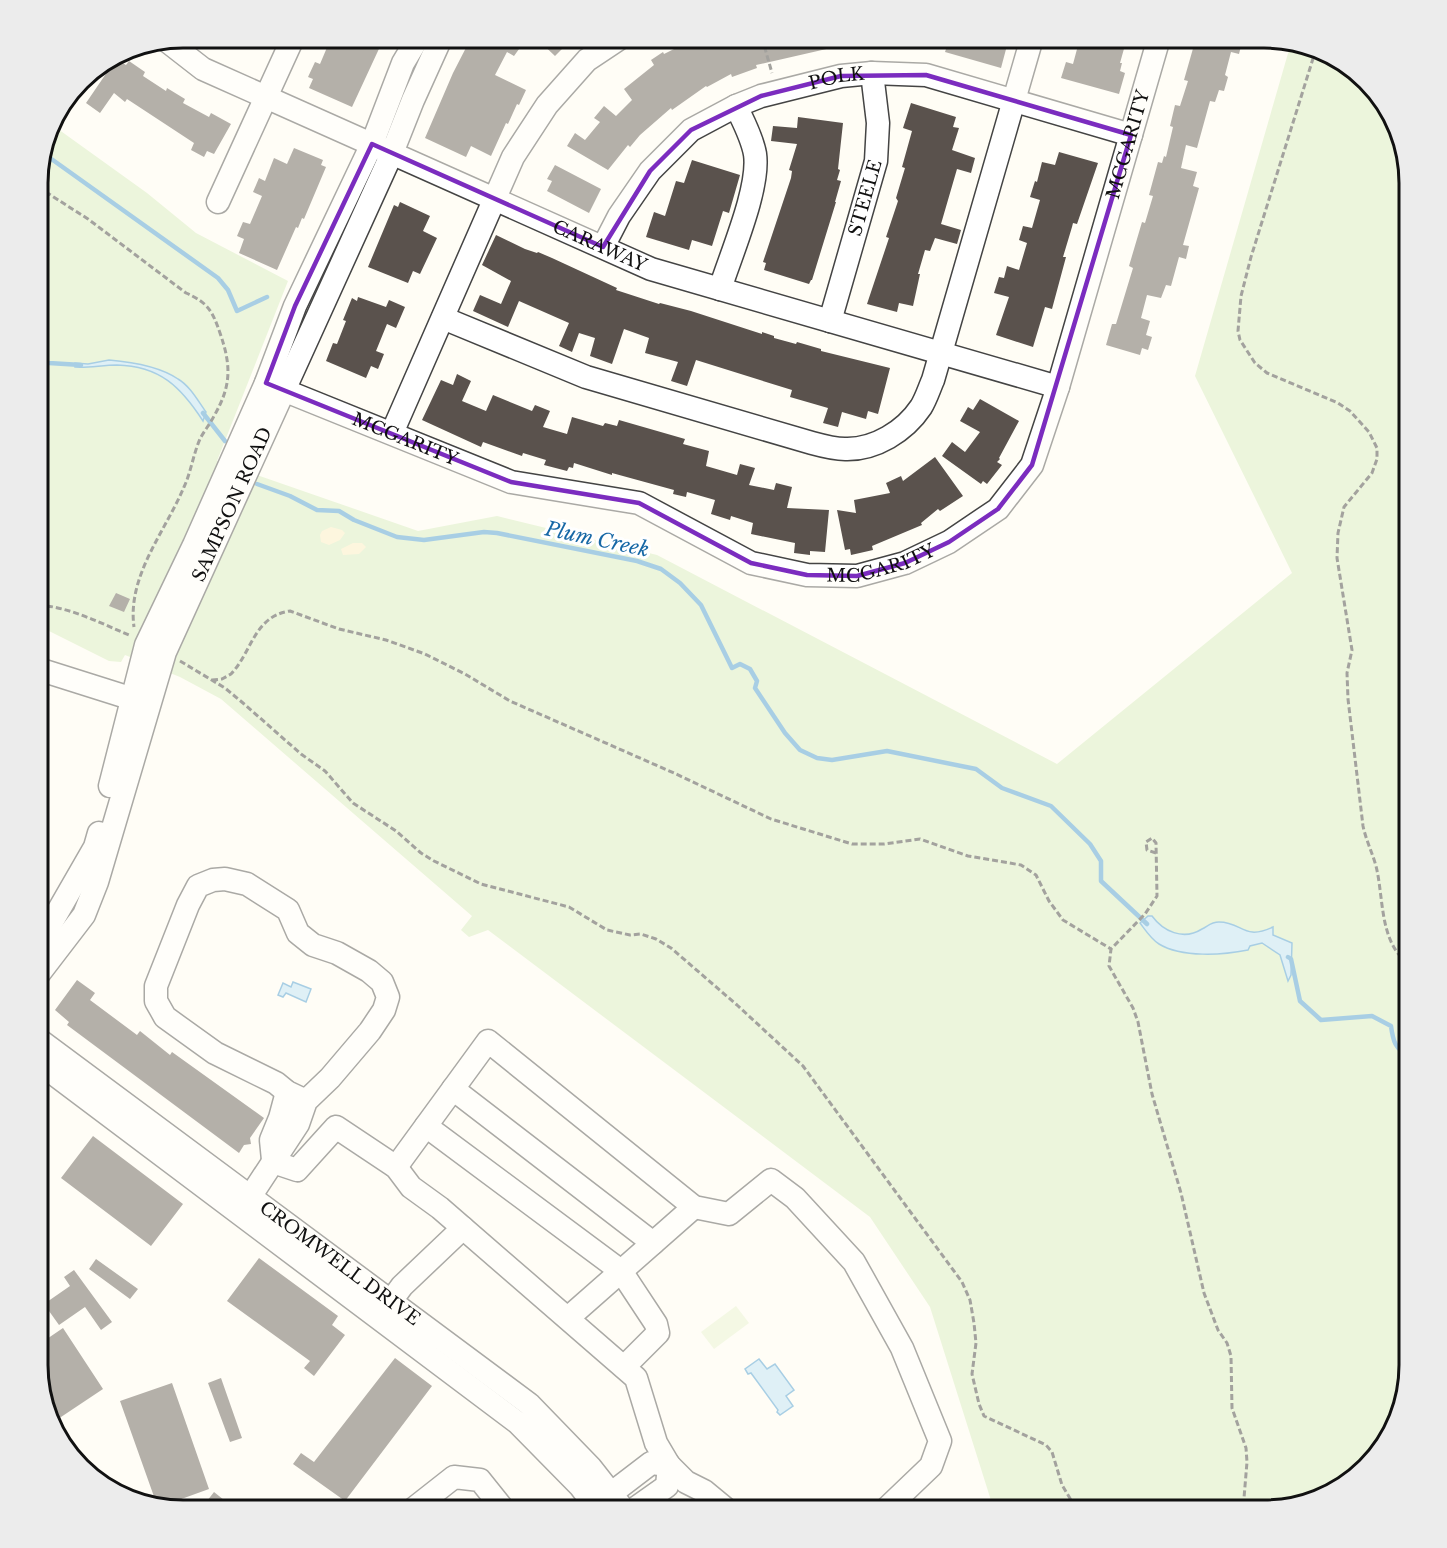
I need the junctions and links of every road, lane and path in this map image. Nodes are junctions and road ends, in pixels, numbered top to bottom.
1 (176, 48) edge
2 (288, 48) edge
3 (412, 48) edge
4 (436, 48) edge
5 (605, 48) edge
6 (765, 48) edge
7 (1029, 48) edge
8 (1156, 48) edge
9 (1313, 58) edge
10 (872, 73) junction
11 (777, 92) junction
12 (266, 97) junction
13 (1013, 100) junction
14 (736, 106) junction
15 (1131, 135) junction
16 (382, 149) junction
17 (48, 193) edge
18 (495, 199) junction
19 (218, 202) dead end
20 (603, 247) junction
21 (720, 289) junction
22 (443, 318) junction
23 (830, 321) junction
24 (940, 353) junction
25 (276, 386) junction
26 (1058, 387) junction
27 (392, 434) junction
28 (48, 606) edge
29 (156, 649) junction
30 (48, 672) edge
31 (212, 680) junction
32 (132, 699) junction
33 (1156, 853) junction
34 (48, 921) edge
35 (1111, 948) junction
36 (1399, 954) edge
37 (48, 962) edge
38 (48, 1046) edge
39 (48, 1070) edge
40 (453, 1089) junction
41 (296, 1096) junction
42 (426, 1126) junction
43 (273, 1162) junction
44 (396, 1167) junction
45 (250, 1197) junction
46 (694, 1207) junction
47 (463, 1228) junction
48 (653, 1243) junction
49 (621, 1272) junction
50 (391, 1301) junction
51 (568, 1318) junction
52 (624, 1366) junction
53 (669, 1465) junction
54 (425, 1500) edge
55 (496, 1500) edge
56 (600, 1500) edge
57 (605, 1500) edge
58 (612, 1500) edge
59 (647, 1500) edge
60 (716, 1500) edge
61 (895, 1500) edge
62 (1071, 1500) edge
63 (1244, 1500) edge

1 - 12 street, CARAWAY
2 - 12 street
3 - 16 street, SAMPSON ROAD
4 - 16 street, SAMPSON ROAD
5 - 18 street
6 - 11 path
7 - 13 street
8 - 15 street, MCGARITY
9 - 36 path
10 - 11 street, POLK
10 - 13 street, POLK
10 - 23 street, STEELE
11 - 14 street, POLK
12 - 16 street, CARAWAY
12 - 19 street
13 - 15 street, POLK
13 - 24 street
14 - 20 street, POLK
14 - 21 street
15 - 26 street, MCGARITY
16 - 18 street, CARAWAY
16 - 25 street, SAMPSON ROAD
17 - 29 path
18 - 20 street, CARAWAY
18 - 22 street
20 - 21 street, CARAWAY
21 - 23 street, CARAWAY
22 - 24 street
22 - 27 street
23 - 24 street, CARAWAY
24 - 26 street, CARAWAY
25 - 27 street, MCGARITY
25 - 29 street, SAMPSON ROAD
26 - 27 street, MCGARITY
28 - 29 path
29 - 31 path
29 - 32 street, SAMPSON ROAD
29 - 37 street, SAMPSON ROAD
30 - 32 street
31 - 35 path
31 - 62 path
32 - 34 street, SAMPSON ROAD
33 - 33 path
33 - 35 path
35 - 63 path
38 - 45 street, CROMWELL DRIVE
39 - 56 street, CROMWELL DRIVE
40 - 42 street
40 - 46 street
40 - 48 street
41 - 41 street
41 - 43 street
42 - 44 street
42 - 49 street
43 - 44 street
43 - 45 street
44 - 47 street
45 - 50 street, CROMWELL DRIVE
46 - 48 street
46 - 61 street
47 - 50 street
47 - 51 street
48 - 49 street
49 - 51 street
49 - 52 street
50 - 57 street, CROMWELL DRIVE
51 - 52 street
52 - 53 street
53 - 58 street
53 - 59 street
53 - 60 street
54 - 55 street

